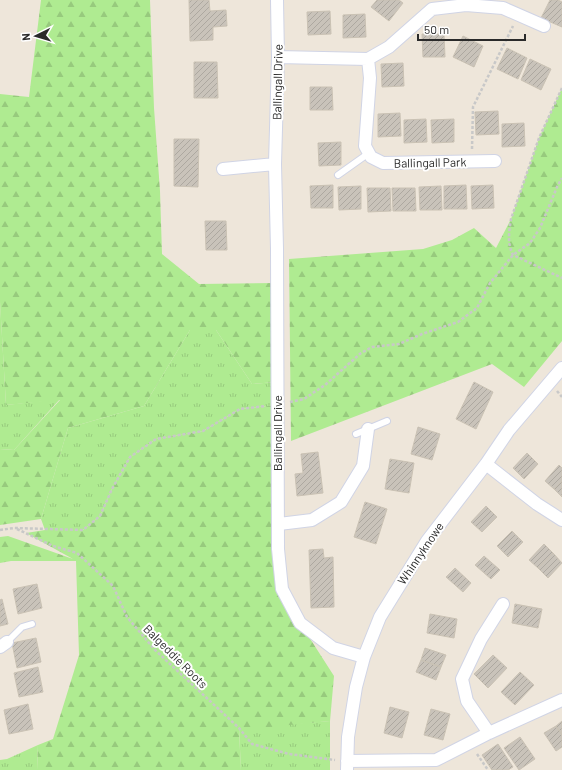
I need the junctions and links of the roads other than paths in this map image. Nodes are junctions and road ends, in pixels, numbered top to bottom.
1 (277, 0) edge
2 (544, 26) dead end
3 (278, 57) junction
4 (368, 59) junction
5 (369, 153) junction
6 (495, 161) dead end
7 (275, 164) junction
8 (224, 169) dead end
9 (338, 175) dead end
10 (562, 368) edge
11 (387, 421) dead end
12 (368, 429) junction
13 (356, 434) dead end
14 (486, 464) junction
15 (562, 520) edge
16 (278, 524) junction
17 (503, 604) dead end
18 (32, 624) dead end
19 (4, 644) edge
20 (364, 657) junction
21 (562, 700) edge
22 (488, 732) junction
23 (347, 766) edge

1 - 3 street, Ballingall Drive
2 - 4 street
3 - 4 street
3 - 7 street, Ballingall Drive
4 - 5 street
5 - 6 street, Ballingall Park
5 - 9 lane
7 - 8 street
7 - 16 street, Ballingall Drive
10 - 14 street, Whinnyknowe
11 - 12 lane
12 - 13 lane
12 - 16 street
14 - 15 street
14 - 20 street, Whinnyknowe
16 - 20 street, Ballingall Drive
17 - 22 street
18 - 19 lane
20 - 23 street, Whinnyknowe
21 - 22 street
22 - 23 street

